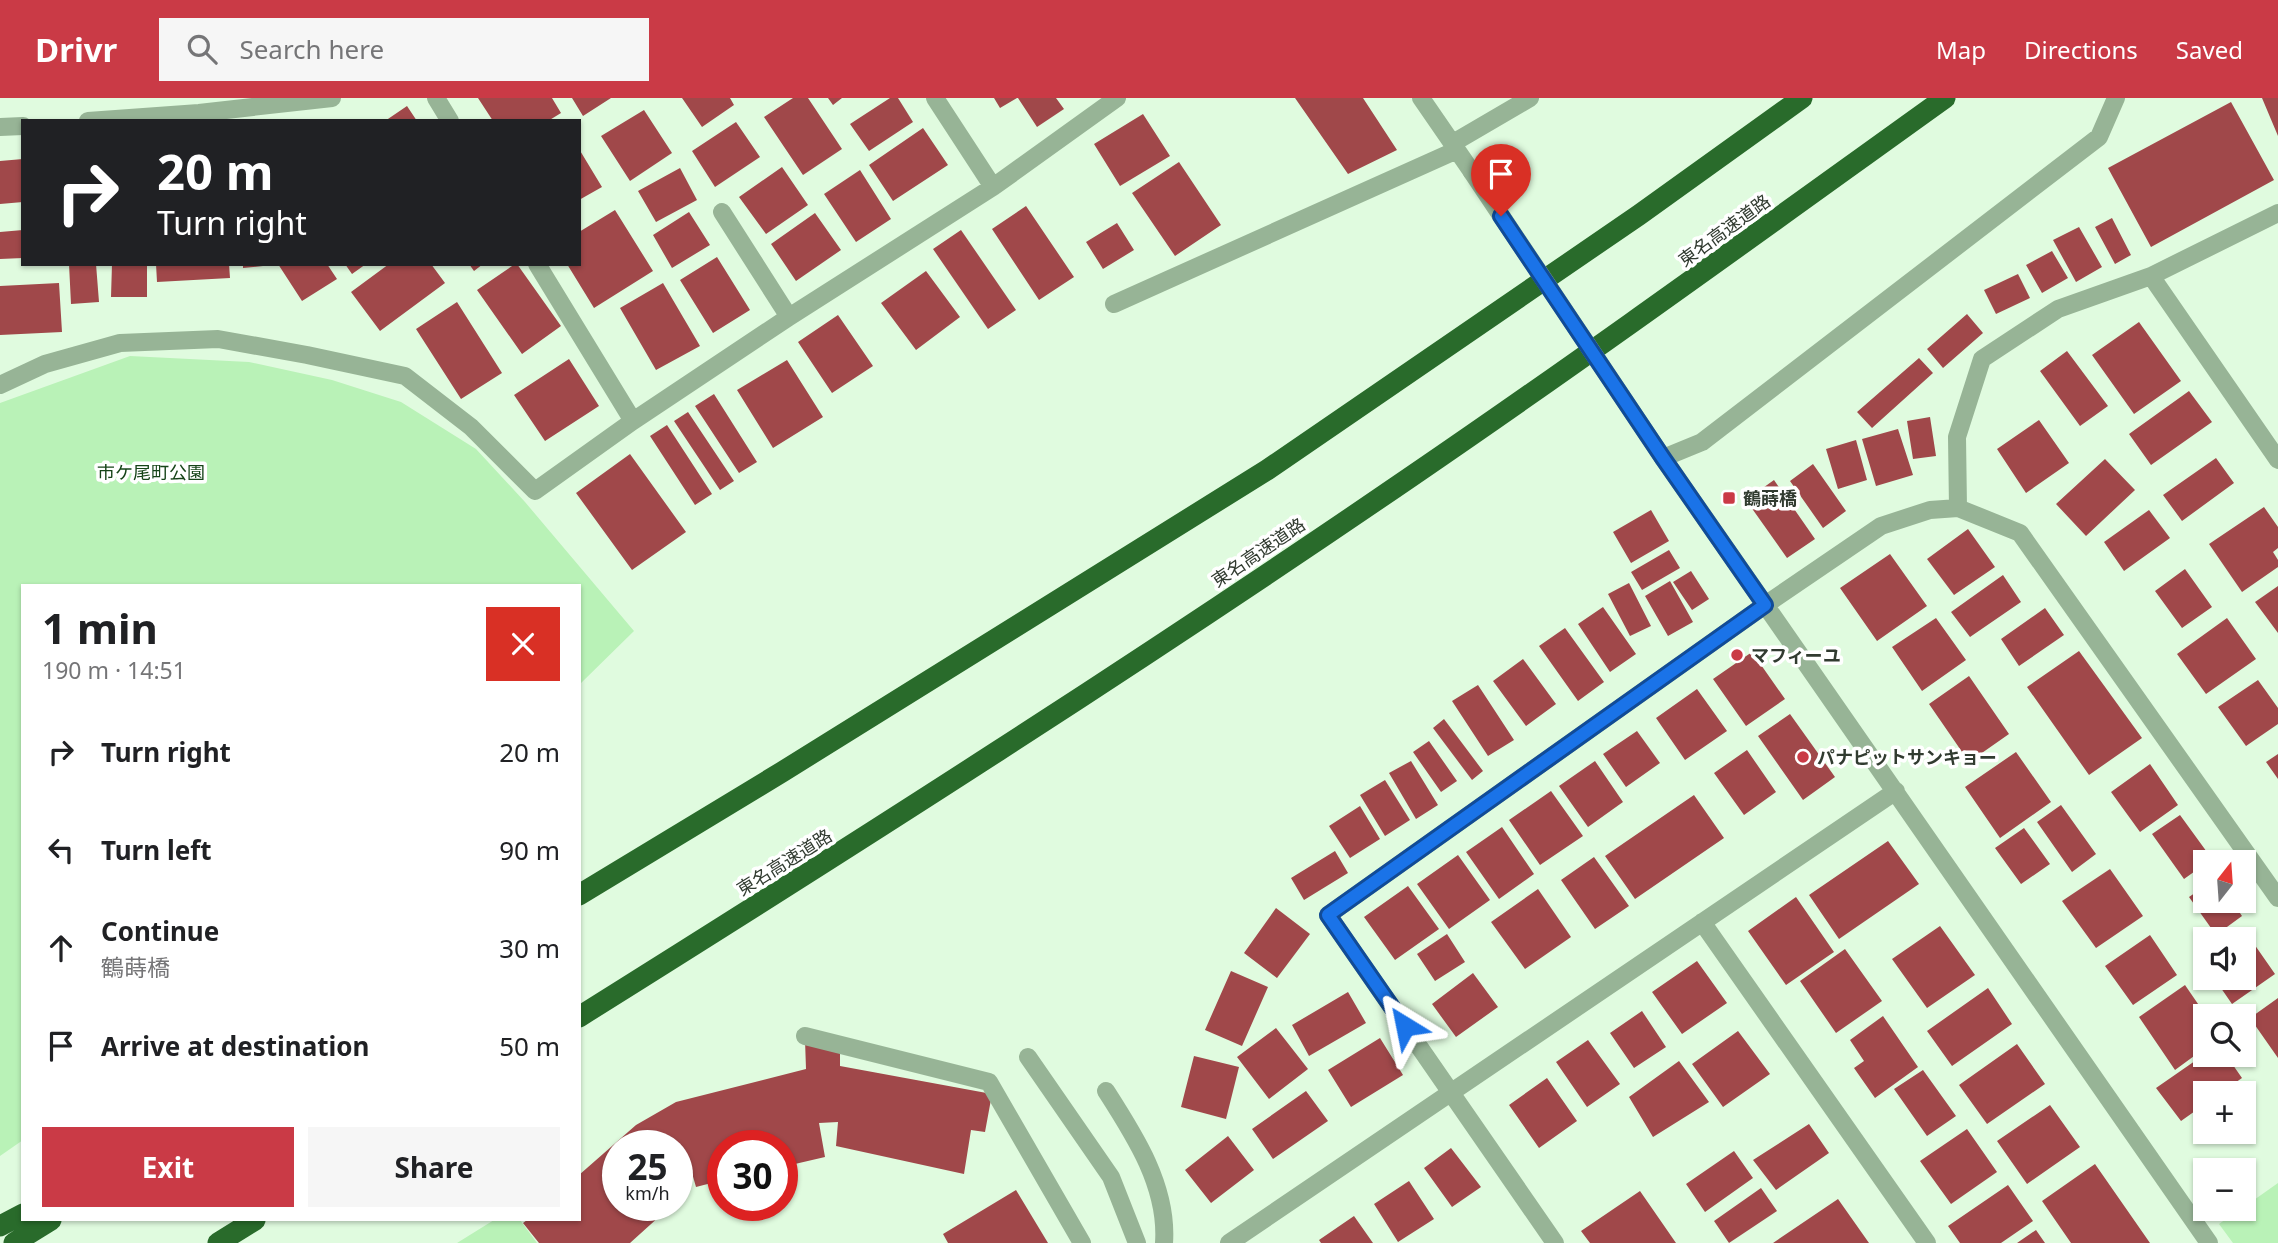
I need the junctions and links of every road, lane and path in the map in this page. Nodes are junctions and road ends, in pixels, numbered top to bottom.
1 (332, 98) edge
2 (436, 98) edge
3 (935, 98) edge
4 (1117, 98) edge
5 (1421, 98) edge
6 (1530, 98) edge
7 (1802, 98) edge
8 (1945, 98) edge
9 (2116, 98) edge
10 (198, 105) edge
11 (102, 119) edge
12 (449, 119) edge
13 (21, 125) edge
14 (0, 127) edge
15 (1455, 147) junction
16 (993, 187) junction
17 (722, 212) dead end
18 (2278, 213) edge
19 (538, 266) edge
20 (2151, 276) junction
21 (1114, 304) dead end
22 (789, 317) junction
23 (0, 385) edge
24 (633, 421) junction
25 (1663, 458) junction
26 (2278, 460) edge
27 (1958, 508) junction
28 (1765, 605) junction
29 (1896, 791) junction
30 (581, 894) edge
31 (2278, 898) edge
32 (1702, 922) junction
33 (581, 1016) edge
34 (805, 1036) dead end
35 (1028, 1057) dead end
36 (1106, 1091) dead end
37 (1451, 1093) junction
38 (21, 1215) edge
39 (49, 1221) edge
40 (253, 1221) edge
41 (0, 1226) edge
42 (14, 1243) edge
43 (218, 1243) edge
44 (1082, 1243) edge
45 (1137, 1243) edge
46 (1164, 1243) edge
47 (1229, 1243) edge
48 (1555, 1243) edge
49 (1927, 1243) edge
50 (2209, 1243) edge

1 - 10 street
2 - 12 street
3 - 16 street
4 - 16 street
5 - 15 street
6 - 15 street
7 - 30 highway
8 - 33 highway, 東名高速道路
9 - 25 street
10 - 11 street
13 - 14 street
15 - 21 street
15 - 25 street, bridge
16 - 22 street
17 - 22 street
18 - 20 street
19 - 24 street
20 - 26 street
20 - 27 street
22 - 24 street
23 - 24 street
25 - 28 street
27 - 28 street
27 - 31 street
28 - 29 street
28 - 37 street
29 - 32 street
29 - 50 street
32 - 37 street
32 - 49 street
34 - 44 street
35 - 45 street
36 - 46 street
37 - 47 street
37 - 48 street
38 - 41 highway
39 - 42 highway
40 - 43 highway

